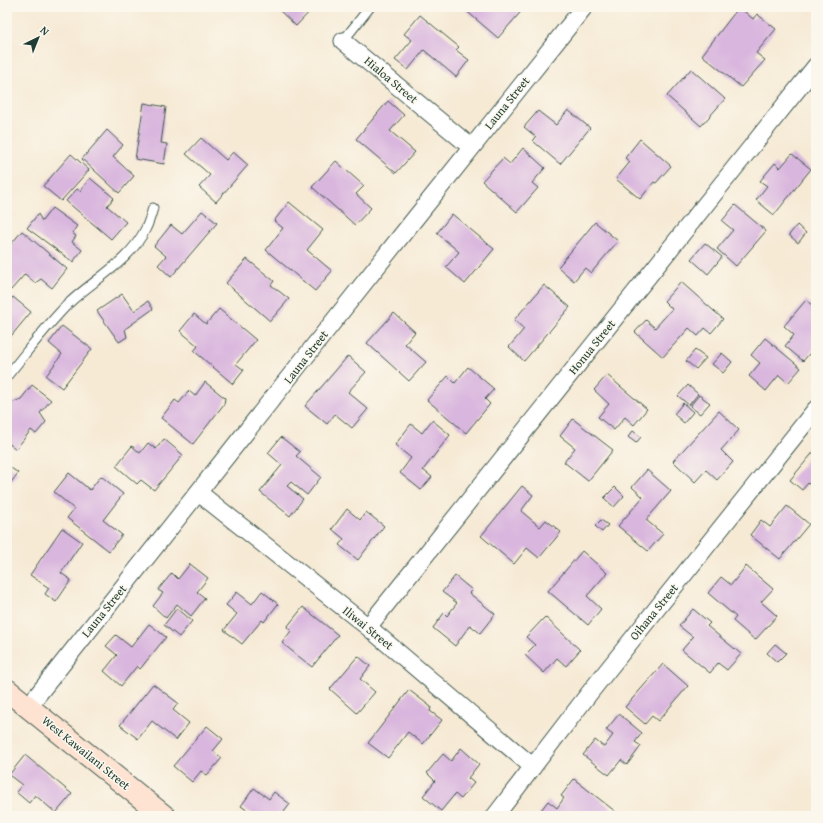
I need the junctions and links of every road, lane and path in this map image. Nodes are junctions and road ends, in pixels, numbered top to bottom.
1 (370, 7) edge
2 (584, 7) edge
3 (344, 41) joint
4 (816, 66) edge
5 (471, 147) junction
6 (153, 208) dead end
7 (7, 376) edge
8 (814, 415) edge
9 (199, 493) junction
10 (368, 627) junction
11 (7, 690) edge
12 (28, 707) junction
13 (533, 767) junction
14 (164, 816) edge
15 (495, 816) edge

1 - 3 lane, Hialoa Street
2 - 5 street, Launa Street
3 - 5 street, Hialoa Street
4 - 10 street, Honua Street
5 - 9 street, Launa Street
6 - 7 lane
8 - 13 street, Oihana Street
9 - 10 street, Iliwai Street
9 - 12 street, Launa Street
10 - 13 street, Iliwai Street
11 - 12 street, West Kawailani Street
12 - 14 street, West Kawailani Street
13 - 15 street, Oihana Street

